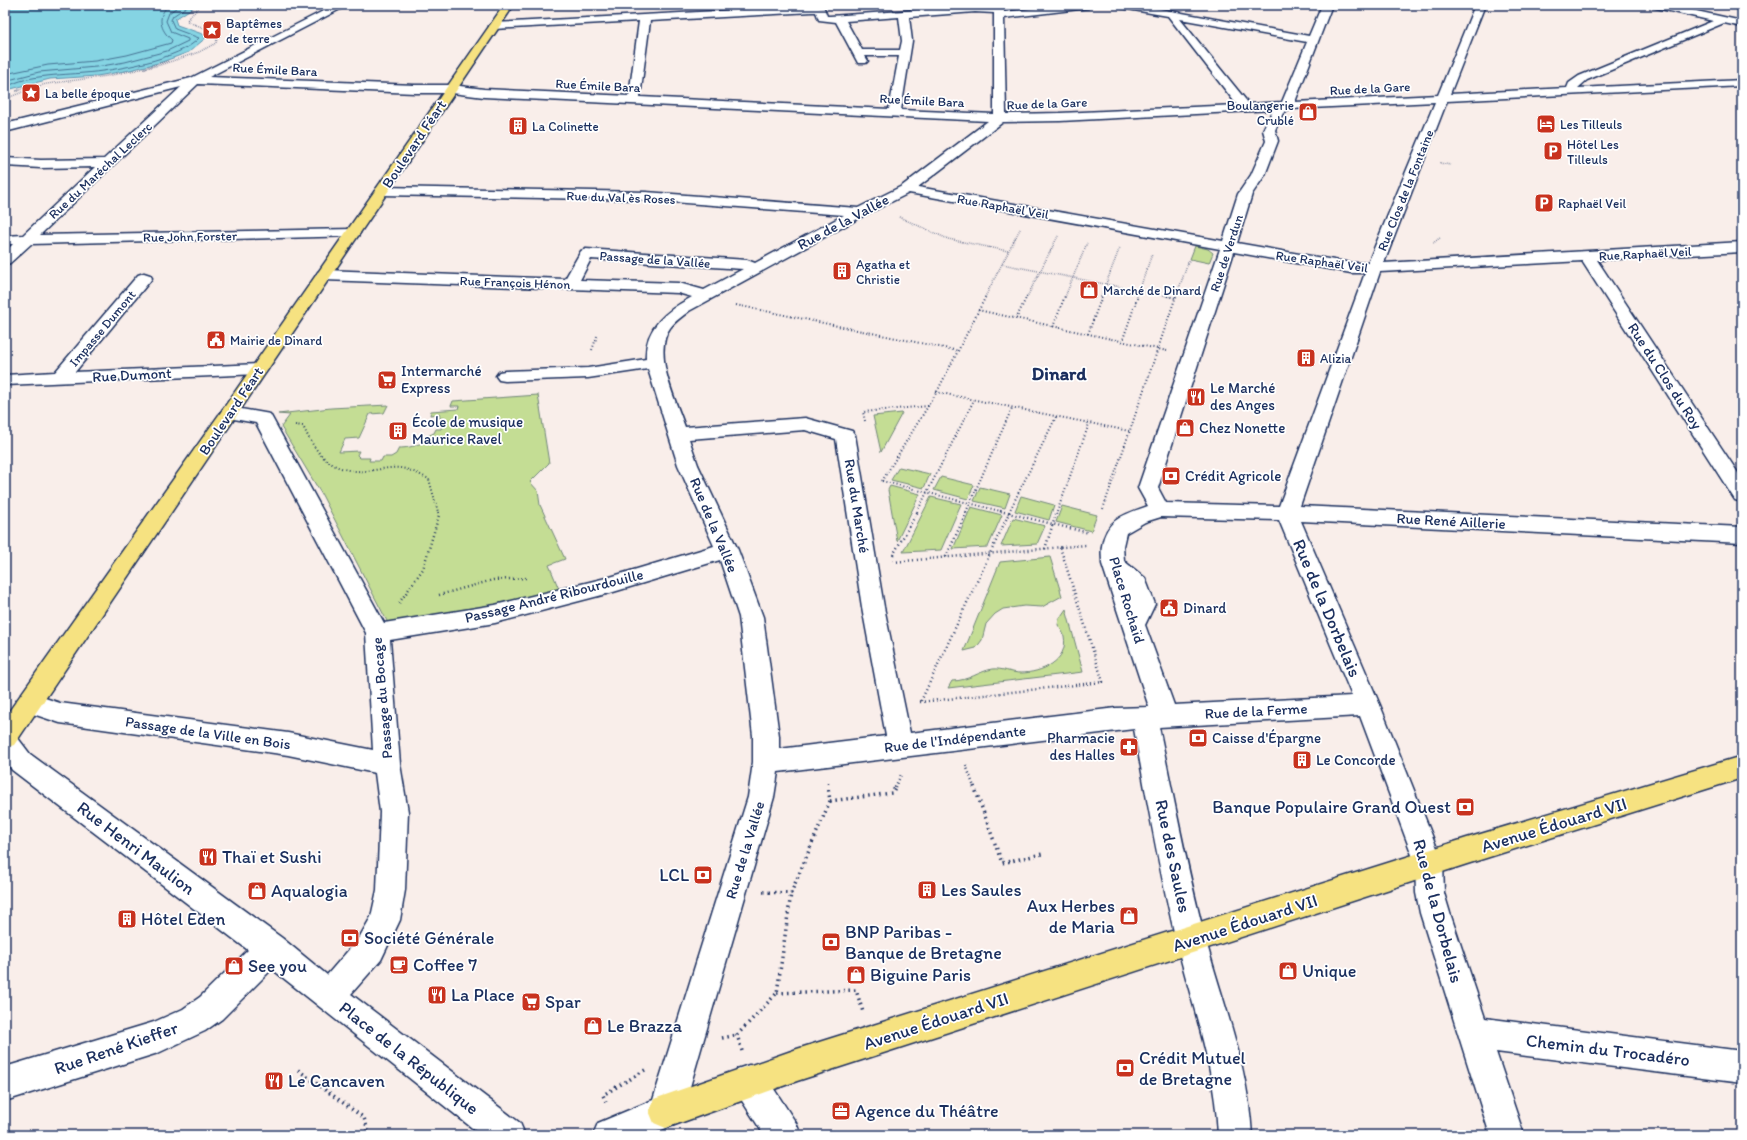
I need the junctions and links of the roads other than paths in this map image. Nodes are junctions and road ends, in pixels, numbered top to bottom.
1 (343, 5) edge
2 (510, 5) edge
3 (1088, 5) edge
4 (1122, 5) edge
5 (1327, 5) edge
6 (1480, 5) edge
7 (1655, 5) edge
8 (618, 10) dead end
9 (999, 10) edge
10 (904, 14) junction
11 (1172, 15) junction
12 (645, 18) junction
13 (840, 19) junction
14 (1723, 20) junction
15 (599, 21) junction
16 (1742, 24) edge
17 (494, 26) junction
18 (1313, 40) junction
19 (904, 53) junction
20 (195, 80) junction
21 (1742, 83) edge
22 (452, 88) junction
23 (1572, 92) junction
24 (1444, 98) junction
25 (634, 100) junction
26 (1287, 106) junction
27 (1246, 108) junction
28 (894, 113) junction
29 (1000, 118) junction
30 (5, 128) edge
31 (5, 162) edge
32 (108, 163) junction
33 (907, 188) junction
34 (382, 191) junction
35 (866, 209) junction
36 (352, 233) junction
37 (27, 239) junction
38 (5, 240) edge
39 (1228, 247) junction
40 (1742, 247) edge
41 (1587, 256) junction
42 (5, 260) edge
43 (1374, 268) junction
44 (758, 269) junction
45 (324, 275) junction
46 (144, 278) dead end
47 (570, 284) junction
48 (704, 295) junction
49 (656, 363) junction
50 (259, 369) junction
51 (505, 376) dead end
52 (60, 378) junction
53 (5, 380) edge
54 (230, 413) junction
55 (677, 434) junction
56 (1742, 495) edge
57 (1160, 510) junction
58 (1287, 513) junction
59 (1742, 535) edge
60 (726, 550) junction
61 (378, 633) junction
62 (30, 703) junction
63 (1368, 704) junction
64 (1154, 717) junction
65 (5, 737) edge
66 (5, 741) edge
67 (903, 756) junction
68 (766, 762) junction
69 (387, 764) junction
70 (1742, 767) edge
71 (1429, 863) junction
72 (1191, 940) junction
73 (271, 949) junction
74 (329, 996) junction
75 (1474, 1033) junction
76 (750, 1066) junction
77 (1742, 1068) edge
78 (5, 1084) edge
79 (666, 1111) junction
80 (508, 1135) edge
81 (610, 1135) edge
82 (784, 1135) edge
83 (1235, 1135) edge
84 (1507, 1135) edge

1 - 20 street
2 - 17 main road, Boulevard Féart
3 - 9 street
4 - 11 street
5 - 18 street, Rue de Verdun
6 - 24 street, Rue Clos de la Fontaine
7 - 14 street
8 - 15 street
9 - 10 street
9 - 29 street
10 - 13 street
10 - 19 street
11 - 18 street
11 - 27 street
12 - 13 street
12 - 15 street
12 - 25 street
13 - 19 street
14 - 16 street
14 - 23 street
15 - 17 street
17 - 22 main road, Boulevard Féart
18 - 26 street, Rue de Verdun
19 - 28 street
20 - 22 street, Rue Émile Bara
20 - 30 street
20 - 32 street, Rue du Maréchal Leclerc
21 - 23 street, Rue de la Gare
22 - 25 street, Rue Émile Bara
22 - 34 main road, Boulevard Féart
23 - 24 street, Rue de la Gare
24 - 26 street, Rue de la Gare
24 - 43 street, Rue Clos de la Fontaine
25 - 28 street, Rue Émile Bara
26 - 27 street, Rue de la Gare
26 - 39 street, Rue de Verdun
27 - 29 street, Rue de la Gare
28 - 29 street, Rue Émile Bara
29 - 33 street, Rue de la Vallée
31 - 32 street
32 - 37 street, Rue du Maréchal Leclerc
33 - 35 street, Rue de la Vallée
33 - 39 street, Rue Raphaël Veil
34 - 35 street, Rue du Val ès Roses
34 - 36 main road, Boulevard Féart
35 - 44 street, Rue de la Vallée
36 - 37 street, Rue John Forster
36 - 45 main road, Boulevard Féart
37 - 38 street, Rue John Forster
37 - 42 street, Rue du Maréchal Leclerc
39 - 43 street, Rue Raphaël Veil
39 - 57 street, Rue de Verdun
40 - 41 street, Rue Raphaël Veil
41 - 43 street, Rue Raphaël Veil
41 - 56 street, Rue du Clos du Roy
43 - 58 street, Rue Clos de la Fontaine
44 - 47 street, Passage de la Vallée
44 - 48 street, Rue de la Vallée
45 - 47 street, Rue François Hénon
45 - 50 main road, Boulevard Féart
46 - 52 street, Impasse Dumont
47 - 48 street, Rue François Hénon
48 - 49 street, Rue de la Vallée
49 - 51 street
49 - 55 street, Rue de la Vallée
50 - 52 street, Rue Dumont
50 - 54 main road, Boulevard Féart
52 - 53 street, Rue Dumont
54 - 61 street, Passage du Bocage
54 - 62 main road, Boulevard Féart
55 - 60 street, Rue de la Vallée
55 - 67 street, Rue du Marché
57 - 58 street, Rue René Aillerie
57 - 64 street, Place Rochaïd
58 - 59 street, Rue René Aillerie
58 - 63 street, Rue de la Dorbelais
60 - 61 street, Passage André Ribourdouille
60 - 68 street, Rue de la Vallée
61 - 69 street, Passage du Bocage
62 - 65 main road, Boulevard Féart
62 - 69 street, Passage de la Ville en Bois
63 - 64 street, Rue de la Ferme
63 - 71 street, Rue de la Dorbelais
64 - 67 street, Rue de l'Indépendante
64 - 72 street, Rue des Saules
66 - 73 street, Rue Henri Maulion
67 - 68 street, Rue de l'Indépendante
68 - 79 street, Rue de la Vallée
69 - 74 street, Passage du Bocage
70 - 71 main road, Avenue Édouard VII
71 - 72 main road, Avenue Édouard VII
71 - 75 street, Rue de la Dorbelais
72 - 76 main road, Avenue Édouard VII
72 - 83 street, Rue des Saules
73 - 74 street, Rue Henri Maulion
73 - 78 street, Rue René Kieffer
74 - 80 street, Place de la République
75 - 77 street, Chemin du Trocadéro
75 - 84 street, Rue de la Dorbelais
76 - 79 main road
76 - 82 street
79 - 81 street

